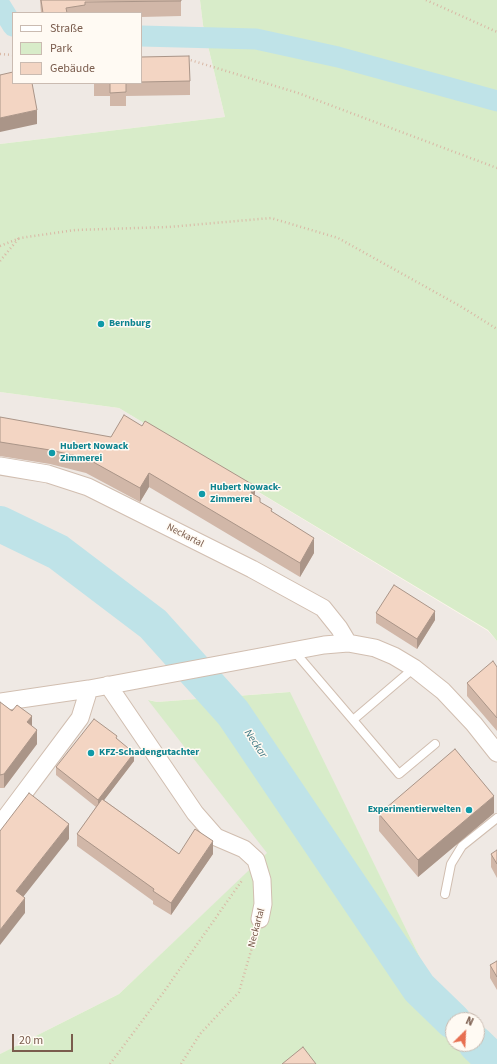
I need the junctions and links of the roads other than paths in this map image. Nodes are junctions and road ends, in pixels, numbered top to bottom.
1 (0, 466) edge
2 (348, 643) junction
3 (293, 650) junction
4 (414, 668) junction
5 (108, 685) junction
6 (89, 688) junction
7 (0, 702) edge
8 (353, 720) junction
9 (435, 744) dead end
10 (497, 753) edge
11 (497, 818) edge
12 (0, 825) edge
13 (445, 894) dead end
14 (260, 919) road end

1 - 2 street, Neckartal
2 - 3 street
2 - 4 street
3 - 5 street
3 - 8 lane
4 - 8 lane
4 - 10 street
5 - 6 street
5 - 14 street, Neckartal
6 - 7 street
6 - 12 street
8 - 9 lane
11 - 13 lane

